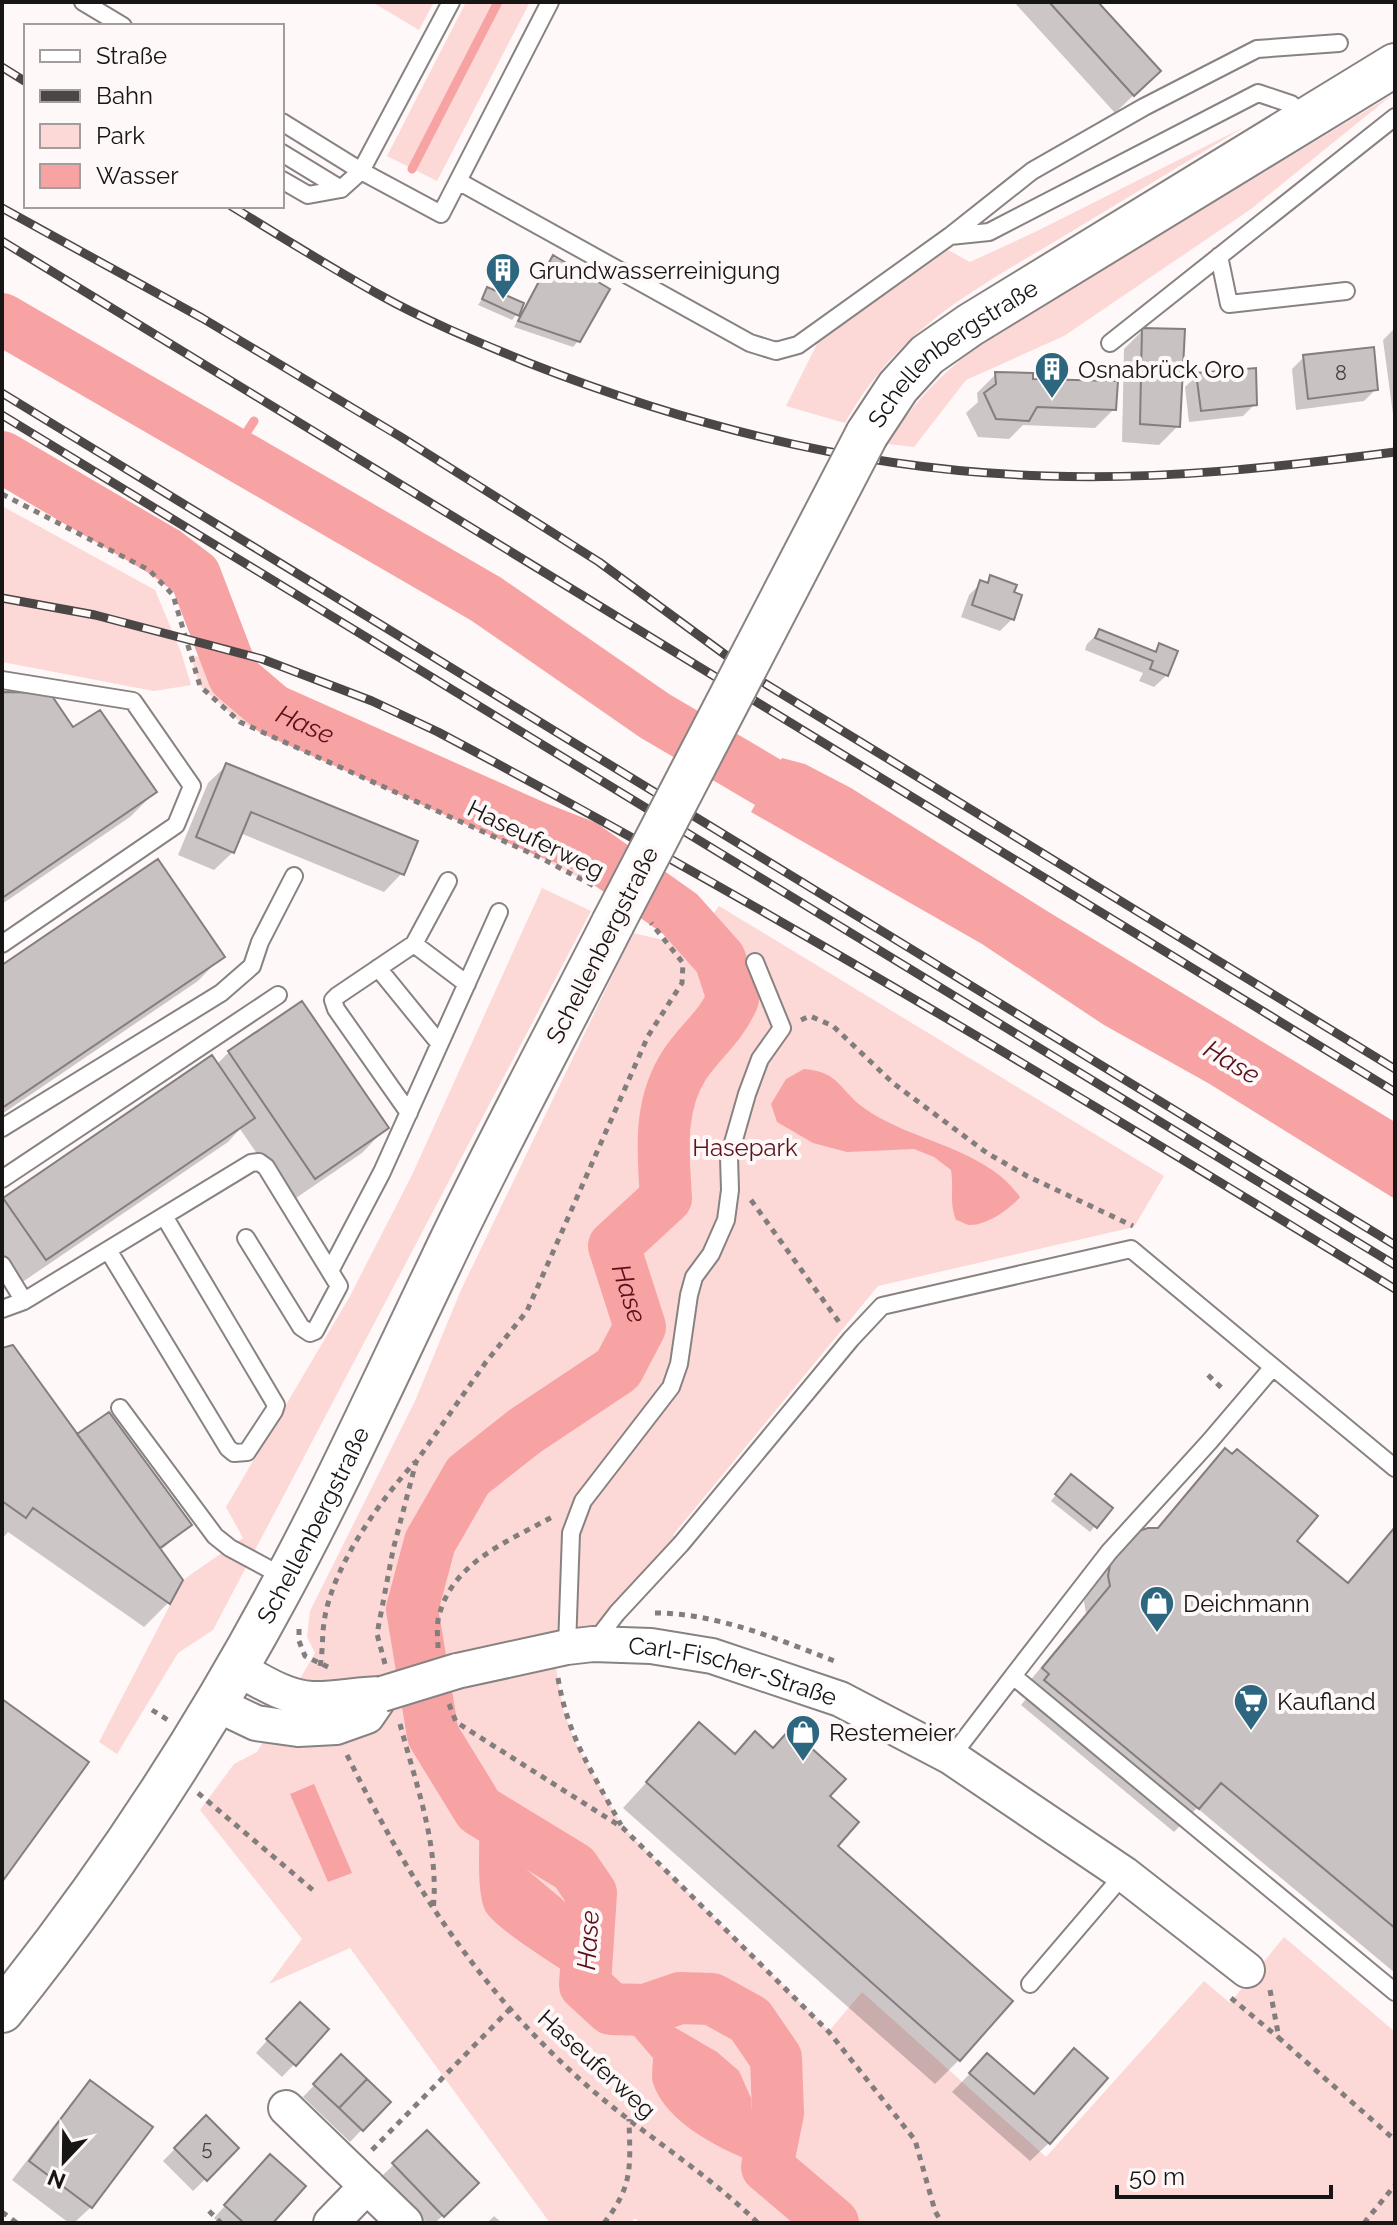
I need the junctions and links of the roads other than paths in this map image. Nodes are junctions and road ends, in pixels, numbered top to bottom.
1 (83, 2) edge
2 (451, 2) edge
3 (550, 2) edge
4 (120, 24) edge
5 (1339, 43) dead end
6 (1395, 65) edge
7 (1395, 117) edge
8 (1306, 120) junction
9 (284, 123) edge
10 (284, 154) edge
11 (361, 171) junction
12 (284, 181) edge
13 (458, 181) junction
14 (341, 189) junction
15 (950, 236) junction
16 (1219, 256) junction
17 (1346, 291) dead end
18 (1110, 343) dead end
19 (2, 680) edge
20 (294, 876) dead end
21 (448, 881) dead end
22 (499, 912) dead end
23 (2, 944) edge
24 (414, 944) junction
25 (755, 962) dead end
26 (378, 968) junction
27 (467, 984) junction
28 (278, 995) dead end
29 (439, 1043) junction
30 (409, 1113) junction
31 (2, 1128) edge
32 (2, 1179) edge
33 (164, 1216) junction
34 (246, 1238) dead end
35 (108, 1250) junction
36 (2, 1265) edge
37 (330, 1271) junction
38 (24, 1301) junction
39 (2, 1309) edge
40 (1273, 1367) junction
41 (120, 1408) dead end
42 (1395, 1468) edge
43 (286, 1579) junction
44 (571, 1647) junction
45 (235, 1667) junction
46 (1013, 1676) junction
47 (382, 1694) junction
48 (214, 1703) junction
49 (951, 1757) junction
50 (1124, 1874) junction
51 (1236, 1982) road end
52 (1030, 1984) dead end
53 (1395, 1992) edge
54 (2, 2011) edge
55 (286, 2108) dead end
56 (359, 2179) junction
57 (331, 2223) edge
58 (405, 2223) edge

1 - 4 lane
2 - 11 lane
3 - 13 lane
5 - 15 lane
6 - 8 street, Schellenbergstraße
7 - 16 lane
8 - 15 lane
8 - 43 street, Schellenbergstraße, bridge
9 - 11 lane
10 - 14 lane
11 - 13 lane
11 - 14 lane
12 - 14 lane
13 - 15 lane
16 - 17 lane
16 - 18 lane
19 - 23 lane
20 - 31 lane
21 - 24 lane
22 - 27 lane
24 - 26 lane
24 - 27 lane
25 - 44 lane
26 - 29 lane
26 - 30 lane
27 - 29 lane
28 - 32 lane
29 - 30 lane
30 - 37 lane
33 - 35 lane
33 - 35 lane
33 - 37 lane
34 - 37 lane
35 - 38 lane
36 - 38 lane
38 - 39 lane
40 - 42 lane
40 - 44 lane
40 - 46 lane
41 - 43 lane
43 - 45 street, Schellenbergstraße
44 - 47 street, Carl-Fischer-Straße, bridge
44 - 49 street, Carl-Fischer-Straße
45 - 47 street, Carl-Fischer-Straße
45 - 48 street, Schellenbergstraße
46 - 49 lane
46 - 53 lane
47 - 48 street, Carl-Fischer-Straße
48 - 54 street, Schellenbergstraße
49 - 50 street, Carl-Fischer-Straße
50 - 51 street, Carl-Fischer-Straße
50 - 52 lane
55 - 56 street
56 - 57 street
56 - 58 street

